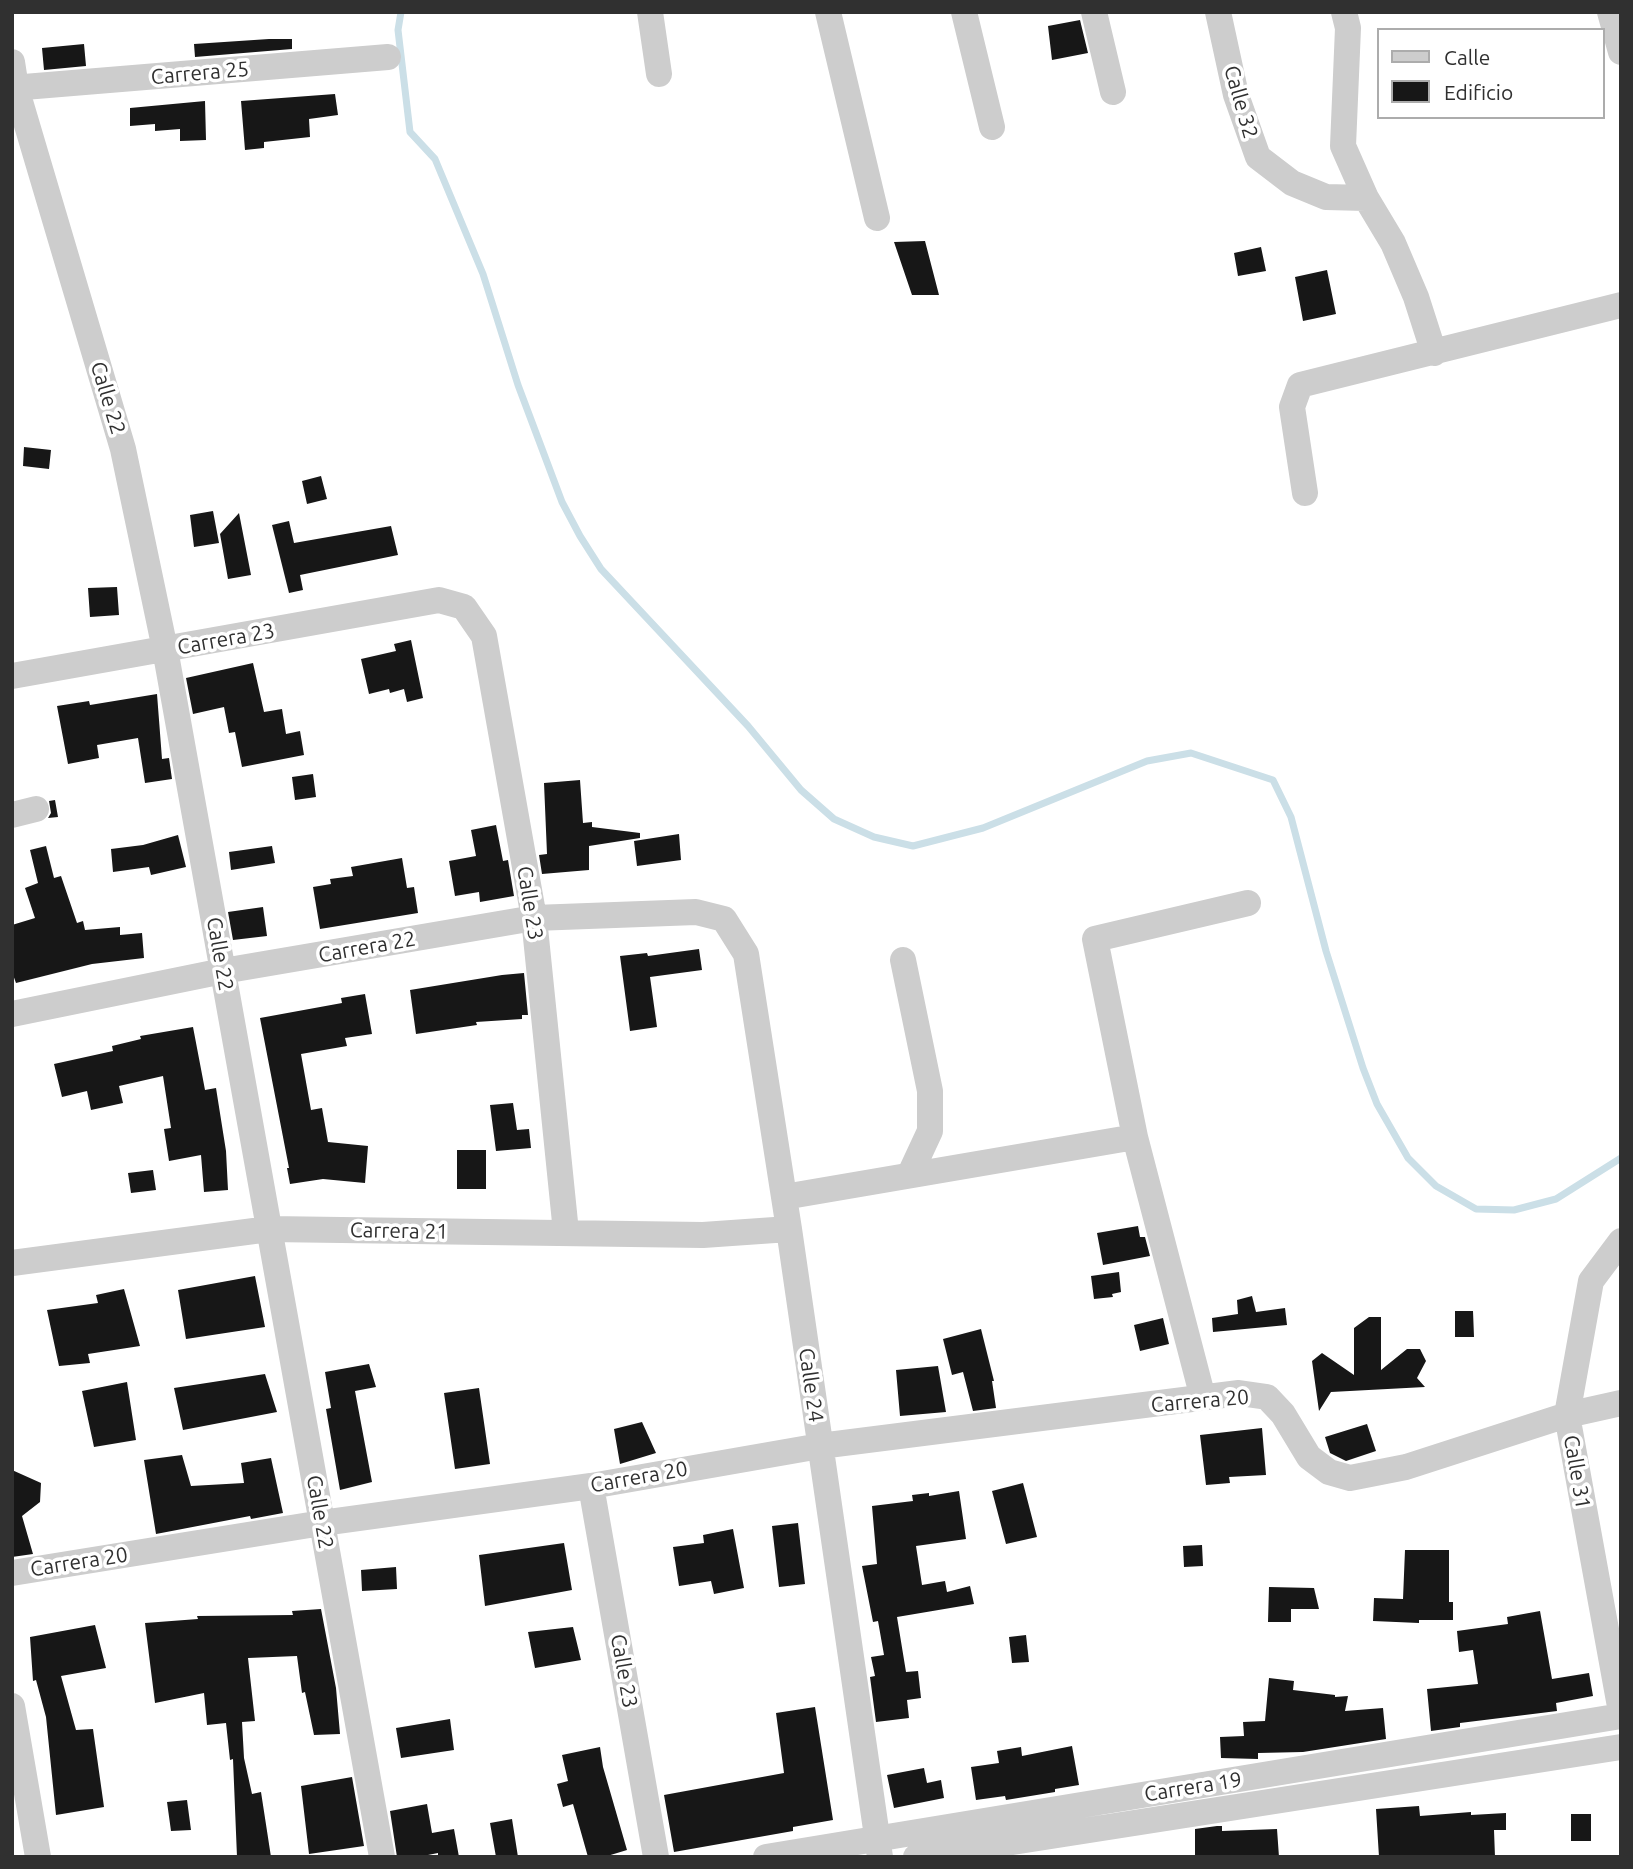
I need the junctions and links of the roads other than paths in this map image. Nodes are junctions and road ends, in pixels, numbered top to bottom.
1 (650, 12) edge
2 (828, 12) edge
3 (964, 12) edge
4 (1094, 12) edge
5 (1218, 12) edge
6 (1610, 12) edge
7 (1346, 20) edge
8 (1621, 52) edge
9 (388, 57) dead end
10 (659, 74) dead end
11 (14, 79) edge
12 (1113, 92) dead end
13 (992, 127) dead end
14 (1366, 198) junction
15 (877, 218) dead end
16 (1621, 305) edge
17 (1434, 353) junction
18 (1305, 493) dead end
19 (439, 600) joint
20 (165, 649) junction
21 (12, 676) edge
22 (1248, 902) dead end
23 (534, 918) junction
24 (724, 919) joint
25 (903, 960) dead end
26 (223, 971) junction
27 (12, 1013) edge
28 (1136, 1137) junction
29 (910, 1174) junction
30 (784, 1197) junction
31 (269, 1229) junction
32 (789, 1229) junction
33 (566, 1232) junction
34 (1621, 1241) edge
35 (12, 1263) edge
36 (1203, 1398) junction
37 (1621, 1404) edge
38 (1567, 1415) junction
39 (820, 1446) junction
40 (591, 1486) junction
41 (322, 1523) junction
42 (12, 1573) edge
43 (12, 1706) edge
44 (1621, 1714) edge
45 (1621, 1747) edge
46 (879, 1848) edge
47 (38, 1857) edge
48 (382, 1857) edge
49 (656, 1857) edge
50 (766, 1857) edge
51 (916, 1857) edge

1 - 10 street
2 - 15 street
3 - 13 street
4 - 12 street
5 - 14 street, Calle 32
6 - 8 street
7 - 14 street
9 - 11 street, Carrera 25
11 - 20 street, Calle 22
14 - 17 street
16 - 17 street
17 - 18 street
19 - 20 street, Carrera 23
19 - 23 street, Calle 23
20 - 21 street, Carrera 23
20 - 26 street, Calle 22
22 - 28 street
23 - 24 street, Carrera 22
23 - 26 street, Carrera 22
23 - 33 street, Calle 23
24 - 30 street, Calle 24
25 - 29 street
26 - 27 street, Carrera 22
26 - 31 street, Calle 22
28 - 29 street
28 - 36 street
29 - 30 street
30 - 32 street, Calle 24
31 - 33 street, Carrera 21
31 - 35 street, Carrera 21
31 - 41 street, Calle 22
32 - 33 street, Carrera 21
32 - 39 street, Calle 24
34 - 38 street, Calle 31
36 - 38 street, Carrera 20
36 - 39 street, Carrera 20
37 - 38 street
38 - 44 street, Calle 31
39 - 40 street, Carrera 20
39 - 46 street, Calle 24
40 - 41 street, Carrera 20
40 - 49 street, Calle 23
41 - 42 street, Carrera 20
41 - 48 street, Calle 22
43 - 47 street
44 - 46 street, Carrera 19
45 - 51 street, Carrera 19
46 - 50 street, Carrera 19

